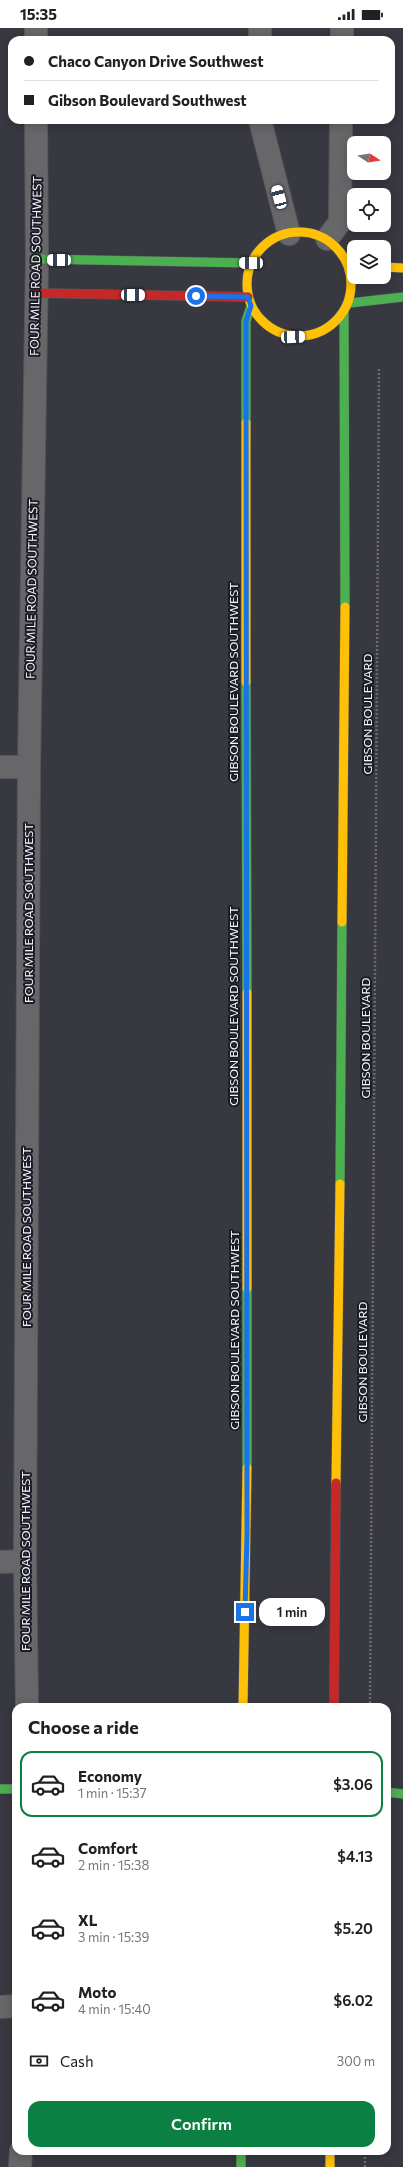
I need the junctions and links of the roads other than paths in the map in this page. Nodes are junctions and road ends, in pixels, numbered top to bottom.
1 (36, 124) edge
2 (261, 124) edge
3 (341, 124) edge
4 (289, 234) junction
5 (327, 239) junction
6 (344, 256) junction
7 (347, 257) edge
8 (37, 259) junction
9 (251, 263) junction
10 (391, 267) edge
11 (403, 268) edge
12 (35, 293) junction
13 (248, 297) junction
14 (403, 297) edge
15 (350, 303) junction
16 (251, 306) junction
17 (344, 313) junction
18 (0, 767) edge
19 (30, 767) junction
20 (25, 1561) junction
21 (0, 1562) edge
22 (27, 1703) edge
23 (243, 1703) edge
24 (334, 1703) edge
25 (0, 1789) edge
26 (12, 1789) edge
27 (391, 1792) edge
28 (403, 1794) edge
29 (12, 2006) edge
30 (0, 2007) edge
31 (20, 2155) edge
32 (241, 2155) edge
33 (330, 2155) edge
34 (20, 2167) edge
35 (241, 2167) edge
36 (330, 2167) edge

1 - 8 street, FOUR MILE ROAD SOUTHWEST
2 - 4 street
3 - 5 street
4 - 5 street
4 - 9 street
5 - 6 street
6 - 7 street
6 - 15 street
8 - 9 street
8 - 12 street, FOUR MILE ROAD SOUTHWEST
9 - 13 street
10 - 11 street
12 - 13 street
12 - 19 street, FOUR MILE ROAD SOUTHWEST
13 - 16 street
14 - 15 street
15 - 17 street
16 - 17 street
16 - 23 street, GIBSON BOULEVARD SOUTHWEST
17 - 24 street
18 - 19 street
19 - 20 street, FOUR MILE ROAD SOUTHWEST
20 - 21 street
20 - 22 street, FOUR MILE ROAD SOUTHWEST
25 - 26 street
27 - 28 street
29 - 30 street
31 - 34 street
32 - 35 street
33 - 36 street

